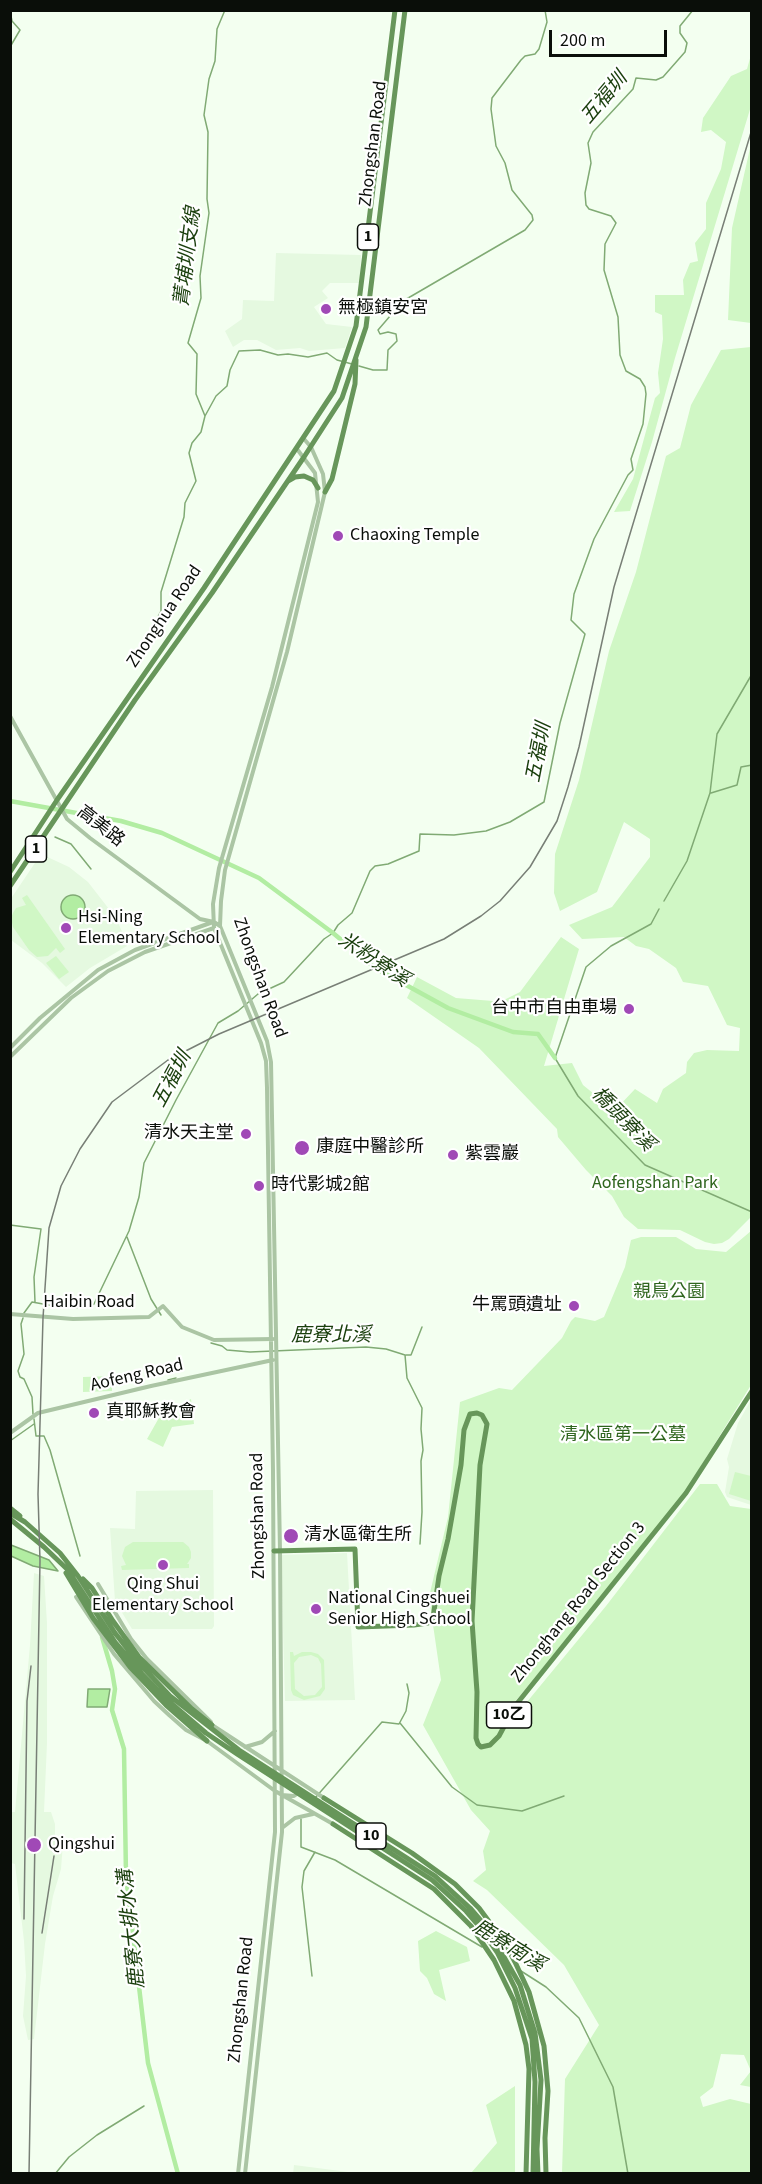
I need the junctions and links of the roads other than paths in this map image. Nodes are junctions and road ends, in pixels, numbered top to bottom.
1 (395, 10) edge
2 (405, 10) edge
3 (357, 354) junction
4 (304, 439) junction
5 (311, 447) junction
6 (297, 449) junction
7 (304, 457) junction
8 (286, 482) junction
9 (318, 488) junction
10 (325, 492) junction
11 (204, 588) junction
12 (212, 593) junction
13 (10, 716) edge
14 (251, 770) junction
15 (57, 800) junction
16 (62, 813) junction
17 (229, 847) junction
18 (10, 872) edge
19 (10, 886) edge
20 (214, 922) junction
21 (220, 926) junction
22 (214, 928) junction
23 (10, 1048) edge
24 (10, 1057) edge
25 (10, 1314) edge
26 (273, 1339) junction
27 (274, 1360) junction
28 (750, 1392) edge
29 (10, 1433) edge
30 (10, 1508) edge
31 (10, 1513) edge
32 (10, 1521) edge
33 (22, 1524) junction
34 (277, 1551) junction
35 (63, 1566) junction
36 (72, 1568) junction
37 (98, 1584) dead end
38 (76, 1597) dead end
39 (213, 1725) junction
40 (276, 1730) junction
41 (207, 1741) junction
42 (245, 1747) junction
43 (276, 1768) junction
44 (282, 1771) junction
45 (305, 1787) junction
46 (275, 1791) junction
47 (282, 1795) junction
48 (324, 1798) joint
49 (313, 1814) junction
50 (333, 1824) joint
51 (282, 1828) junction
52 (238, 2174) edge
53 (245, 2174) edge
54 (526, 2174) edge
55 (533, 2174) edge
56 (538, 2174) edge
57 (546, 2174) edge

1 - 4 main road, Zhongshan Road / 1
2 - 3 main road, Zhongshan Road / 1
3 - 5 main road, Zhongshan Road / 1
3 - 10 main road
4 - 5 street
4 - 6 main road, Zhongshan Road / 1
5 - 7 main road, Zhongshan Road / 1
5 - 10 street
6 - 7 street
6 - 11 main road, Zhonghua Road / 1
7 - 8 main road, Zhonghua Road / 1
7 - 9 street
8 - 9 main road
8 - 12 main road, Zhonghua Road / 1
9 - 14 street
10 - 14 street
11 - 12 main road
11 - 15 main road, Zhonghua Road / 1
12 - 16 main road, Zhonghua Road / 1
13 - 15 street, 高美路
14 - 17 street
15 - 16 street, 高美路
15 - 18 main road, 1
16 - 19 main road, 1
16 - 20 street, 高美路
17 - 20 street, Zhongshan Road
17 - 21 street, Zhongshan Road
20 - 21 street, 高美路
20 - 22 street, Zhongshan Road
20 - 23 street
21 - 22 street
21 - 26 street, Zhongshan Road
22 - 24 street
22 - 26 street, Zhongshan Road
25 - 26 street, Haibin Road
26 - 27 street, Zhongshan Road
27 - 29 street, Aofeng Road
27 - 34 street, Zhongshan Road
28 - 34 main road, Zhonghang Road Section 3 / 10乙
30 - 33 main road
31 - 33 main road, 10
32 - 33 main road, 10
33 - 35 main road, 10
33 - 36 main road, 10
34 - 40 street, Zhongshan Road
34 - 44 street, Zhongshan Road
35 - 41 main road
35 - 55 main road, 10
36 - 39 main road
36 - 56 main road, 10
37 - 39 street
38 - 41 street
39 - 42 street
40 - 42 street
40 - 43 street, Zhongshan Road
41 - 46 street
42 - 43 street
43 - 44 street
43 - 46 street, Zhongshan Road
44 - 45 street
44 - 47 street, Zhongshan Road
45 - 47 street
45 - 48 street
46 - 47 street
46 - 52 street, Zhongshan Road
47 - 49 street
47 - 51 street, Zhongshan Road
48 - 57 main road
49 - 50 street
49 - 51 street
50 - 54 main road
51 - 53 street, Zhongshan Road

